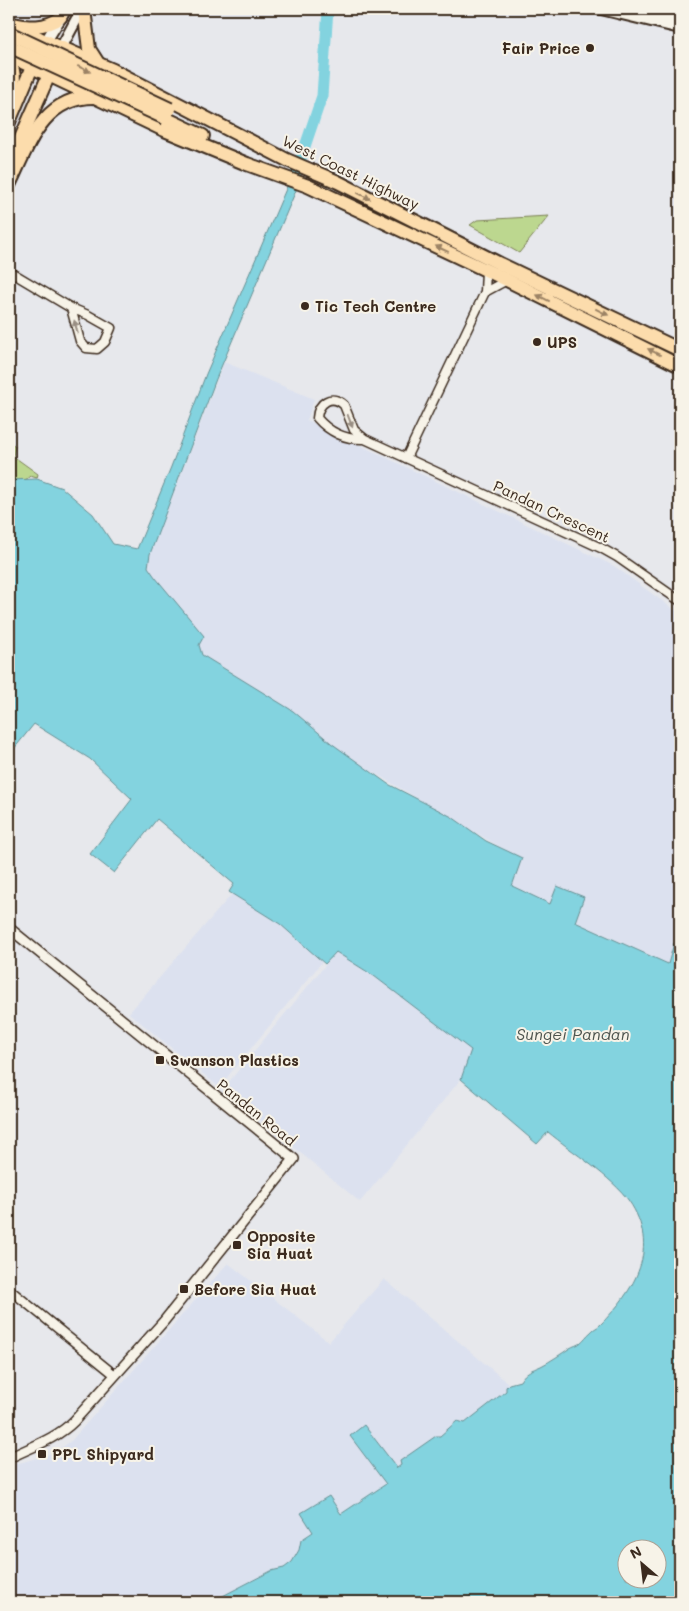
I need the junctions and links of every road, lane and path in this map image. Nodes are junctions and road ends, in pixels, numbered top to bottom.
1 (83, 9) edge
2 (601, 9) edge
3 (639, 9) edge
4 (625, 12) edge
5 (64, 13) edge
6 (674, 14) edge
7 (9, 26) edge
8 (680, 28) edge
9 (46, 41) junction
10 (9, 46) edge
11 (61, 48) junction
12 (9, 59) edge
13 (99, 64) junction
14 (32, 67) junction
15 (49, 75) junction
16 (96, 97) junction
17 (9, 102) edge
18 (168, 114) junction
19 (9, 122) edge
20 (285, 158) junction
21 (9, 165) edge
22 (274, 172) junction
23 (9, 185) edge
24 (486, 270) junction
25 (9, 271) edge
26 (507, 280) junction
27 (485, 292) junction
28 (71, 308) junction
29 (632, 327) junction
30 (627, 339) junction
31 (680, 350) edge
32 (680, 366) edge
33 (365, 439) junction
34 (406, 458) junction
35 (680, 601) edge
36 (9, 928) edge
37 (9, 1289) edge
38 (115, 1375) junction
39 (9, 1458) edge

1 - 11 main road
1 - 13 highway
2 - 4 main road
3 - 6 main road
4 - 8 main road
5 - 7 main road
5 - 9 main road
7 - 9 main road, West Coast Highway
7 -> 18 highway, bridge
9 - 11 highway, West Coast Highway
9 - 14 highway
10 - 18 highway, bridge
11 - 13 highway, West Coast Highway
11 - 15 highway
12 - 14 main road, West Coast Highway
12 - 17 highway
13 - 20 highway, West Coast Highway
14 - 15 highway, West Coast Highway
14 - 19 highway
15 - 16 highway, West Coast Highway
15 - 21 highway
16 - 22 highway, West Coast Highway
16 - 23 highway
18 - 20 highway
18 - 22 highway
20 -> 29 highway, West Coast Highway
24 -> 22 highway, West Coast Highway
24 - 26 highway, West Coast Highway
24 - 27 street
25 - 28 street
26 - 27 street
30 -> 26 highway, West Coast Highway
27 - 34 street
28 -> 28 street
29 - 30 highway
29 - 31 highway, West Coast Highway
32 -> 30 highway, West Coast Highway
33 -> 33 street, Pandan Crescent
33 - 34 street, Pandan Crescent
34 - 35 street, Pandan Crescent
36 - 38 street, Pandan Road
37 - 38 street
38 - 39 street, Pandan Road

